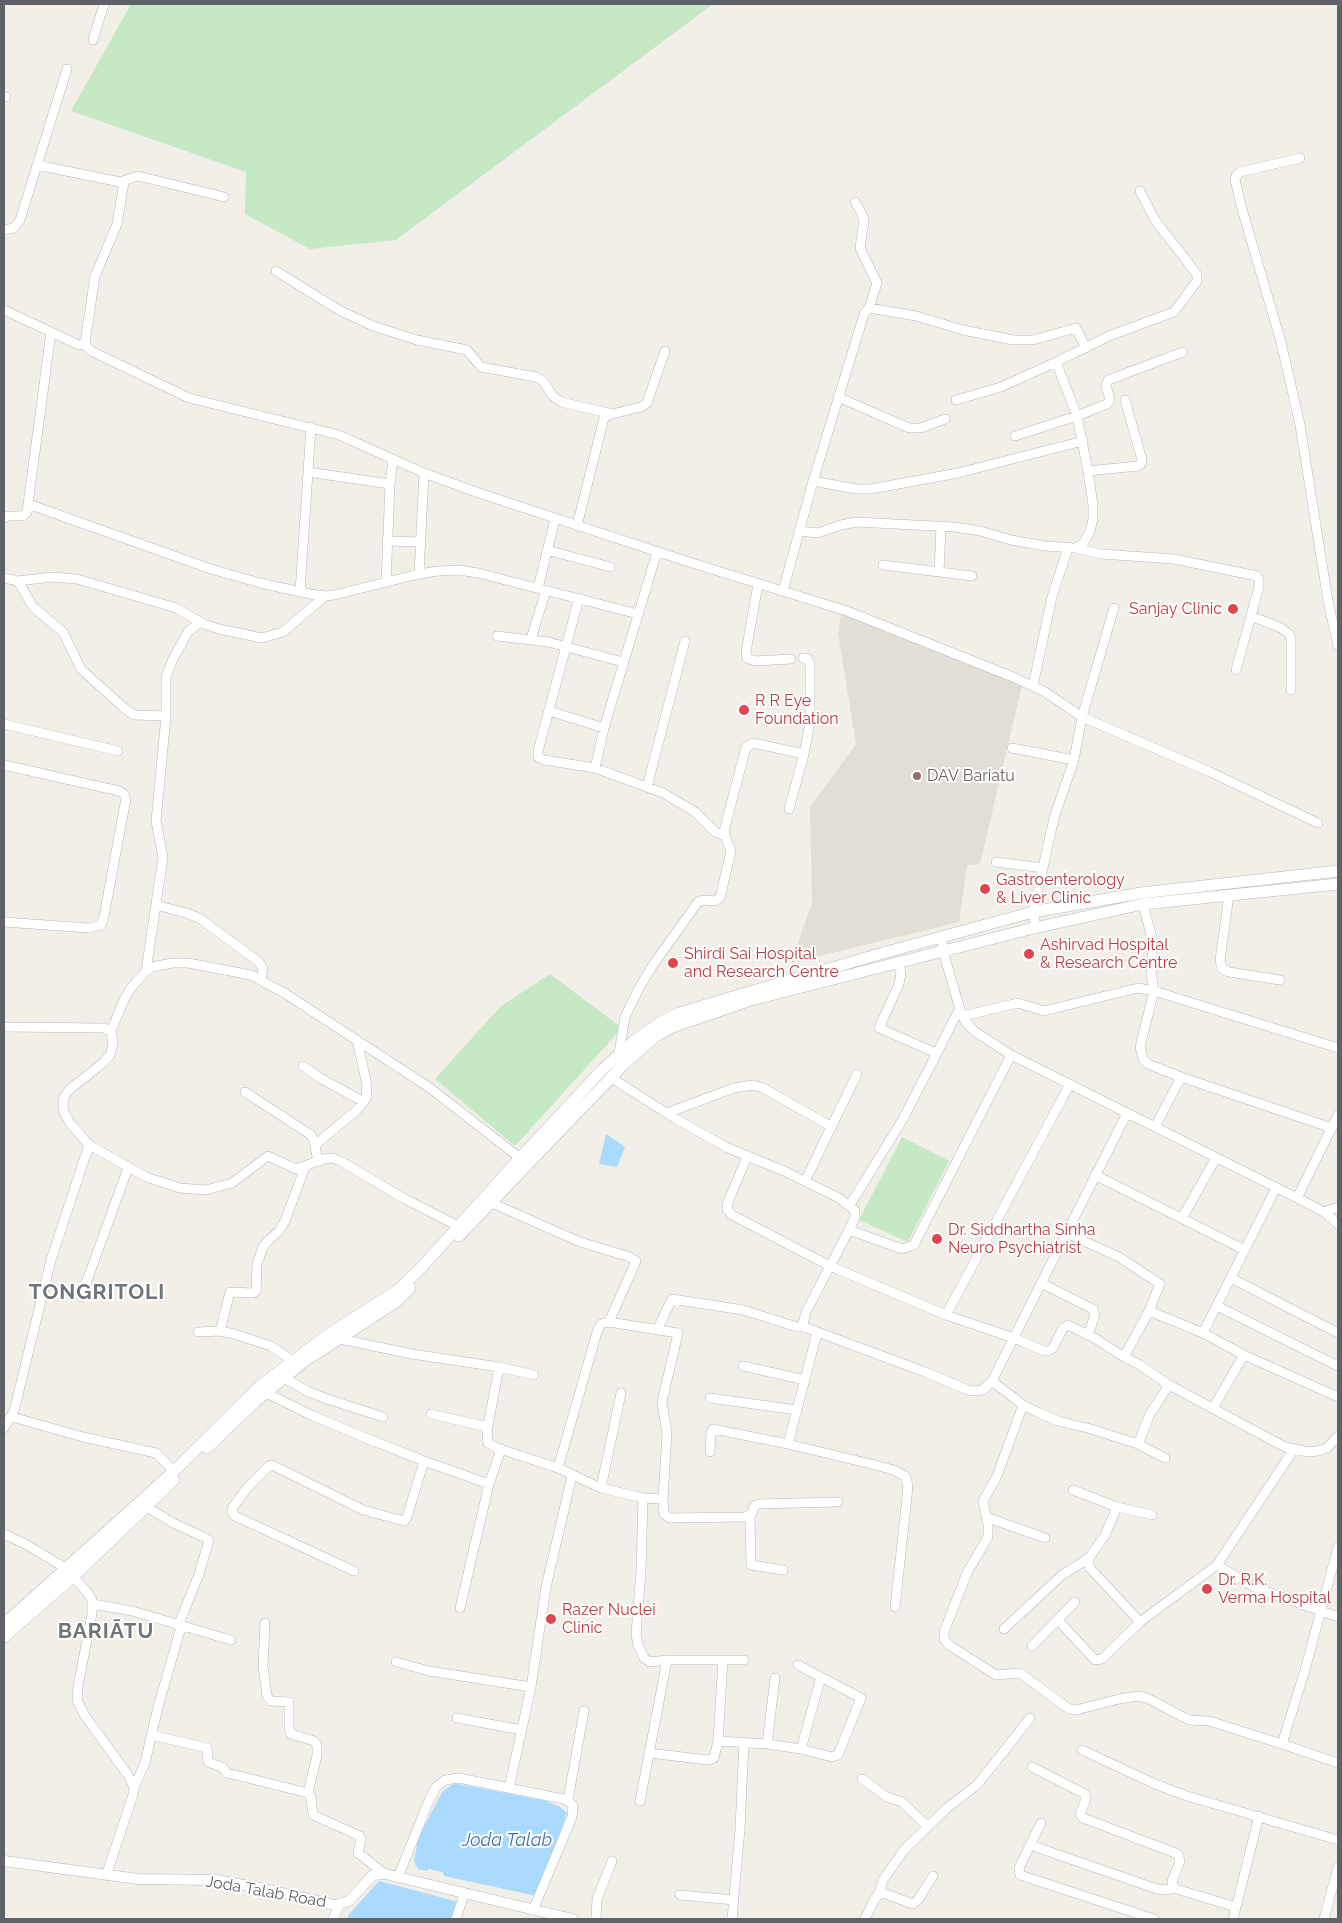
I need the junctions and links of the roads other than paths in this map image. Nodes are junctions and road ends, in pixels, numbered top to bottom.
1 (104, 4) edge
2 (93, 40) dead end
3 (67, 69) dead end
4 (1300, 158) dead end
5 (37, 165) junction
6 (124, 182) junction
7 (1140, 191) dead end
8 (224, 197) dead end
9 (855, 202) dead end
10 (4, 230) edge
11 (276, 272) dead end
12 (869, 308) junction
13 (4, 310) edge
14 (52, 332) junction
15 (84, 344) junction
16 (1086, 348) junction
17 (665, 351) dead end
18 (1183, 352) dead end
19 (1056, 362) junction
20 (838, 397) junction
21 (956, 400) dead end
22 (1125, 400) dead end
23 (612, 414) junction
24 (1077, 416) junction
25 (946, 419) dead end
26 (311, 428) junction
27 (1015, 436) dead end
28 (1083, 441) junction
29 (393, 459) junction
30 (1088, 471) junction
31 (308, 472) junction
32 (424, 473) junction
33 (813, 481) junction
34 (390, 484) junction
35 (28, 504) junction
36 (4, 518) edge
37 (555, 519) junction
38 (577, 526) junction
39 (941, 526) junction
40 (799, 531) junction
41 (387, 542) junction
42 (421, 542) junction
43 (1071, 548) junction
44 (547, 550) junction
45 (657, 552) junction
46 (882, 564) dead end
47 (610, 567) dead end
48 (939, 572) junction
49 (419, 574) junction
50 (972, 576) dead end
51 (4, 578) edge
52 (17, 582) junction
53 (386, 583) junction
54 (758, 584) junction
55 (542, 589) junction
56 (783, 591) junction
57 (300, 592) junction
58 (325, 596) junction
59 (580, 598) junction
60 (1114, 608) dead end
61 (638, 614) junction
62 (1251, 616) junction
63 (200, 622) junction
64 (497, 636) dead end
65 (531, 639) junction
66 (684, 641) dead end
67 (567, 646) junction
68 (1338, 646) edge
69 (803, 658) dead end
70 (791, 659) dead end
71 (624, 662) junction
72 (1236, 670) dead end
73 (1033, 686) junction
74 (1291, 690) dead end
75 (549, 712) junction
76 (166, 716) junction
77 (1082, 716) junction
78 (4, 724) edge
79 (604, 728) junction
80 (1012, 748) dead end
81 (118, 751) dead end
82 (804, 754) junction
83 (1074, 760) junction
84 (4, 765) edge
85 (595, 768) junction
86 (647, 787) junction
87 (789, 809) dead end
88 (1318, 823) dead end
89 (725, 836) junction
90 (996, 862) dead end
91 (1043, 868) junction
92 (1338, 872) edge
93 (1338, 884) edge
94 (1229, 895) junction
95 (1143, 904) junction
96 (156, 905) junction
97 (1033, 912) junction
98 (4, 922) edge
99 (1036, 928) junction
100 (942, 937) junction
101 (943, 951) junction
102 (882, 953) junction
103 (898, 962) junction
104 (884, 966) junction
105 (146, 971) junction
106 (261, 980) junction
107 (1280, 980) dead end
108 (1154, 991) junction
109 (962, 1012) junction
110 (4, 1027) edge
111 (111, 1031) junction
112 (357, 1040) junction
113 (1338, 1048) edge
114 (620, 1053) junction
115 (936, 1053) junction
116 (1011, 1055) junction
117 (303, 1066) dead end
118 (857, 1074) dead end
119 (610, 1077) junction
120 (1181, 1077) junction
121 (1070, 1084) junction
122 (245, 1092) dead end
123 (364, 1102) junction
124 (667, 1113) junction
125 (1127, 1113) junction
126 (1338, 1115) edge
127 (832, 1127) junction
128 (1155, 1127) junction
129 (1332, 1128) junction
130 (89, 1145) junction
131 (315, 1145) junction
132 (746, 1157) junction
133 (520, 1158) junction
134 (1216, 1158) junction
135 (318, 1162) junction
136 (305, 1166) junction
137 (128, 1168) junction
138 (1095, 1175) junction
139 (805, 1181) junction
140 (1276, 1188) junction
141 (1297, 1198) junction
142 (487, 1201) junction
143 (850, 1205) junction
144 (1338, 1207) edge
145 (1324, 1212) junction
146 (1182, 1218) junction
147 (1338, 1224) edge
148 (458, 1226) junction
149 (849, 1230) junction
150 (1066, 1232) junction
151 (1245, 1250) junction
152 (830, 1266) junction
153 (1231, 1278) junction
154 (1041, 1283) junction
155 (81, 1297) dead end
156 (1217, 1306) junction
157 (1149, 1311) junction
158 (946, 1315) junction
159 (609, 1322) junction
160 (803, 1327) junction
161 (657, 1330) junction
162 (220, 1331) junction
163 (198, 1332) dead end
164 (817, 1333) junction
165 (1203, 1333) junction
166 (1338, 1333) edge
167 (1088, 1335) junction
168 (1014, 1338) junction
169 (340, 1339) junction
170 (1244, 1356) junction
171 (1124, 1357) junction
172 (294, 1362) junction
173 (743, 1366) dead end
174 (1338, 1366) edge
175 (498, 1367) junction
176 (534, 1375) dead end
177 (284, 1378) junction
178 (805, 1380) junction
179 (992, 1381) junction
180 (1169, 1384) junction
181 (266, 1392) junction
182 (621, 1392) dead end
183 (1338, 1397) edge
184 (710, 1398) dead end
185 (1023, 1405) junction
186 (1213, 1408) junction
187 (797, 1410) junction
188 (431, 1414) dead end
189 (12, 1417) junction
190 (383, 1417) dead end
191 (487, 1427) junction
192 (4, 1428) edge
193 (1338, 1436) edge
194 (788, 1444) junction
195 (1138, 1444) junction
196 (502, 1449) junction
197 (1294, 1449) junction
198 (710, 1452) dead end
199 (1165, 1458) dead end
200 (424, 1461) junction
201 (558, 1468) junction
202 (174, 1471) junction
203 (572, 1476) junction
204 (489, 1484) junction
205 (601, 1488) junction
206 (1073, 1490) dead end
207 (643, 1498) junction
208 (663, 1499) junction
209 (838, 1502) dead end
210 (147, 1507) junction
211 (1117, 1507) junction
212 (750, 1515) junction
213 (1152, 1515) dead end
214 (986, 1517) junction
215 (4, 1534) edge
216 (1045, 1538) dead end
217 (1338, 1547) edge
218 (1089, 1558) junction
219 (1217, 1565) junction
220 (783, 1570) dead end
221 (354, 1571) dead end
222 (70, 1573) junction
223 (1075, 1602) dead end
224 (93, 1604) junction
225 (895, 1607) dead end
226 (460, 1608) dead end
227 (1321, 1611) junction
228 (1338, 1616) edge
229 (1058, 1620) junction
230 (5, 1622) edge
231 (1140, 1622) junction
232 (265, 1623) dead end
233 (180, 1626) junction
234 (1004, 1629) dead end
235 (4, 1637) edge
236 (231, 1640) dead end
237 (1032, 1646) dead end
238 (667, 1660) junction
239 (723, 1660) junction
240 (744, 1660) dead end
241 (396, 1662) dead end
242 (798, 1665) dead end
243 (820, 1677) junction
244 (774, 1678) dead end
245 (530, 1687) junction
246 (584, 1711) dead end
247 (457, 1718) dead end
248 (1030, 1718) dead end
249 (522, 1730) junction
250 (152, 1735) junction
251 (718, 1741) junction
252 (744, 1742) junction
253 (767, 1744) junction
254 (1282, 1744) junction
255 (801, 1749) junction
256 (1082, 1750) dead end
257 (649, 1753) junction
258 (1338, 1763) edge
259 (1032, 1767) dead end
260 (862, 1779) dead end
261 (134, 1787) junction
262 (509, 1788) junction
263 (308, 1793) junction
264 (568, 1800) junction
265 (640, 1801) dead end
266 (1259, 1816) junction
267 (1041, 1823) dead end
268 (927, 1826) junction
269 (1338, 1840) edge
270 (1030, 1845) junction
271 (4, 1861) edge
272 (612, 1862) dead end
273 (1338, 1867) edge
274 (107, 1874) junction
275 (385, 1874) junction
276 (932, 1876) dead end
277 (398, 1877) junction
278 (1174, 1888) junction
279 (464, 1894) junction
280 (879, 1894) junction
281 (680, 1895) dead end
282 (734, 1900) junction
283 (340, 1904) junction
284 (1236, 1907) junction
285 (537, 1914) edge
286 (333, 1919) edge
287 (456, 1919) edge
288 (572, 1919) edge
289 (596, 1919) edge
290 (732, 1919) edge
291 (865, 1919) edge
292 (1154, 1919) edge
293 (1233, 1919) edge
294 (1324, 1919) edge

1 - 2 street
3 - 5 street
4 - 68 street
5 - 6 street
5 - 10 street
6 - 8 street
6 - 15 street
7 - 16 street
9 - 12 street
11 - 23 street
12 - 16 street
12 - 20 street
13 - 14 street
14 - 15 street
14 - 35 street
15 - 26 street
16 - 19 street
17 - 23 street
18 - 24 street
19 - 21 street
19 - 24 street
20 - 25 street
20 - 33 street
22 - 30 street
23 - 38 street
24 - 27 street
24 - 28 street
26 - 29 street
26 - 31 street
28 - 30 street
28 - 33 street
29 - 32 street
29 - 34 street
30 - 43 street
31 - 34 street
31 - 57 street
32 - 37 street
32 - 42 street
33 - 40 street
34 - 41 street
35 - 36 street
35 - 57 street
37 - 38 street
37 - 44 street
38 - 45 street
39 - 40 street
39 - 43 street
39 - 48 street
40 - 56 street
41 - 42 street
41 - 53 street
42 - 49 street
43 - 62 street
43 - 73 street
44 - 47 street
44 - 55 street
45 - 54 street
45 - 61 street
46 - 48 street
48 - 50 street
49 - 53 street
49 - 55 street
51 - 52 street
52 - 63 street
52 - 76 street
53 - 58 street
54 - 56 street
54 - 70 street
55 - 59 street
55 - 65 street
56 - 73 street
57 - 58 street
58 - 63 street
59 - 61 street
59 - 67 street
60 - 77 street
61 - 71 street
62 - 72 street
62 - 74 street
63 - 76 street
64 - 65 street
65 - 67 street
66 - 86 street
67 - 71 street
67 - 75 street
69 - 82 street
71 - 79 street
73 - 77 street
75 - 79 street
75 - 85 street
76 - 96 street
77 - 83 street
77 - 88 street
78 - 81 street
79 - 85 street
80 - 83 street
82 - 87 street
82 - 89 street
83 - 91 street
84 - 98 street
85 - 86 street
86 - 89 street
89 - 114 street
90 - 91 street
91 - 97 street
92 - 97 main road
93 - 94 main road
94 - 95 main road
94 - 107 street
95 - 99 main road
95 - 108 street
96 - 105 street
96 - 106 street
97 - 99 street
97 - 100 main road
99 - 101 main road
100 - 101 street
100 - 102 main road
101 - 103 main road
101 - 109 street
102 - 104 street
102 - 114 main road
103 - 104 main road
103 - 115 street
104 - 119 main road
105 - 106 street
105 - 111 street
106 - 112 street
108 - 109 street
108 - 113 street
108 - 120 street
109 - 115 street
109 - 116 street
110 - 111 street
111 - 130 street
112 - 123 street
112 - 133 street
114 - 133 main road
115 - 143 street
116 - 121 street
116 - 149 street
117 - 123 street
118 - 127 street
119 - 124 street
119 - 142 main road
120 - 128 street
120 - 129 street
121 - 125 street
121 - 158 street
122 - 131 street
123 - 131 street
124 - 127 street
124 - 132 street
125 - 128 street
125 - 138 street
126 - 129 street
127 - 139 street
128 - 134 street
129 - 141 street
130 - 137 street
130 - 189 street
131 - 135 street
132 - 139 street
132 - 152 street
133 - 142 main road
134 - 140 street
134 - 146 street
135 - 136 street
135 - 148 street
136 - 137 street
136 - 162 street
137 - 155 street
138 - 146 street
138 - 150 street
139 - 143 street
140 - 141 street
140 - 151 street
141 - 145 street
142 - 148 main road
142 - 159 street
142 - 169 main road
143 - 149 street
144 - 145 street
145 - 147 street
146 - 151 street
148 - 172 main road
149 - 152 street
150 - 154 street
150 - 157 street
151 - 153 street
152 - 158 street
152 - 160 street
153 - 156 street
153 - 166 street
154 - 167 street
154 - 168 street
156 - 165 street
156 - 174 street
157 - 165 street
157 - 171 street
158 - 168 street
159 - 161 street
159 - 201 street
160 - 161 street
160 - 164 street
161 - 208 street
162 - 163 street
162 - 172 street
164 - 178 street
164 - 179 street
165 - 170 street
167 - 168 street
167 - 171 street
168 - 179 street
169 - 175 street
169 - 177 main road
170 - 183 street
170 - 186 street
171 - 180 street
172 - 202 main road
173 - 178 street
175 - 176 street
175 - 191 street
177 - 181 main road
177 - 190 street
178 - 187 street
179 - 185 street
180 - 186 street
180 - 195 street
181 - 200 street
181 - 210 main road
182 - 205 street
184 - 187 street
185 - 195 street
185 - 214 street
186 - 197 street
187 - 194 street
188 - 191 street
189 - 192 street
189 - 202 street
191 - 196 street
193 - 197 street
194 - 198 street
194 - 225 street
195 - 199 street
196 - 201 street
196 - 204 street
197 - 219 street
200 - 204 street
200 - 221 street
201 - 203 street
202 - 222 main road
203 - 205 street
203 - 245 street
204 - 226 street
205 - 207 street
206 - 211 street
207 - 208 street
207 - 238 street
208 - 212 street
209 - 212 street
210 - 222 main road
210 - 233 street
211 - 213 street
211 - 218 street
212 - 220 street
214 - 216 street
214 - 254 street
215 - 222 street
217 - 227 street
218 - 231 street
218 - 234 street
219 - 227 street
219 - 231 street
222 - 224 street
222 - 230 main road
222 - 235 main road
223 - 229 street
224 - 233 street
224 - 261 street
227 - 228 street
227 - 254 street
229 - 231 street
229 - 237 street
232 - 263 street
233 - 236 street
233 - 250 street
238 - 239 street
238 - 257 street
239 - 240 street
239 - 251 street
241 - 245 street
242 - 243 street
243 - 255 street
243 - 255 street
244 - 253 street
245 - 249 street
246 - 264 street
247 - 249 street
248 - 268 street
249 - 262 street
250 - 261 street
250 - 263 street
251 - 252 street
251 - 257 street
252 - 253 street
252 - 282 street
253 - 255 street
254 - 258 street
256 - 266 street
257 - 265 street
259 - 278 street
260 - 268 street
261 - 274 street
262 - 264 street
262 - 277 street
263 - 275 street
264 - 285 street
266 - 269 street
266 - 284 street
267 - 270 street
268 - 280 street
270 - 278 street
270 - 292 street
271 - 274 street, Joda Talab Road
272 - 289 street
273 - 294 street
274 - 283 street, Joda Talab Road
275 - 277 street
275 - 283 street, Joda Talab Road
276 - 280 street
277 - 279 street
278 - 284 street
279 - 285 street
279 - 287 street
280 - 291 street
281 - 282 street
282 - 290 street
283 - 286 street
284 - 293 street
285 - 288 street

